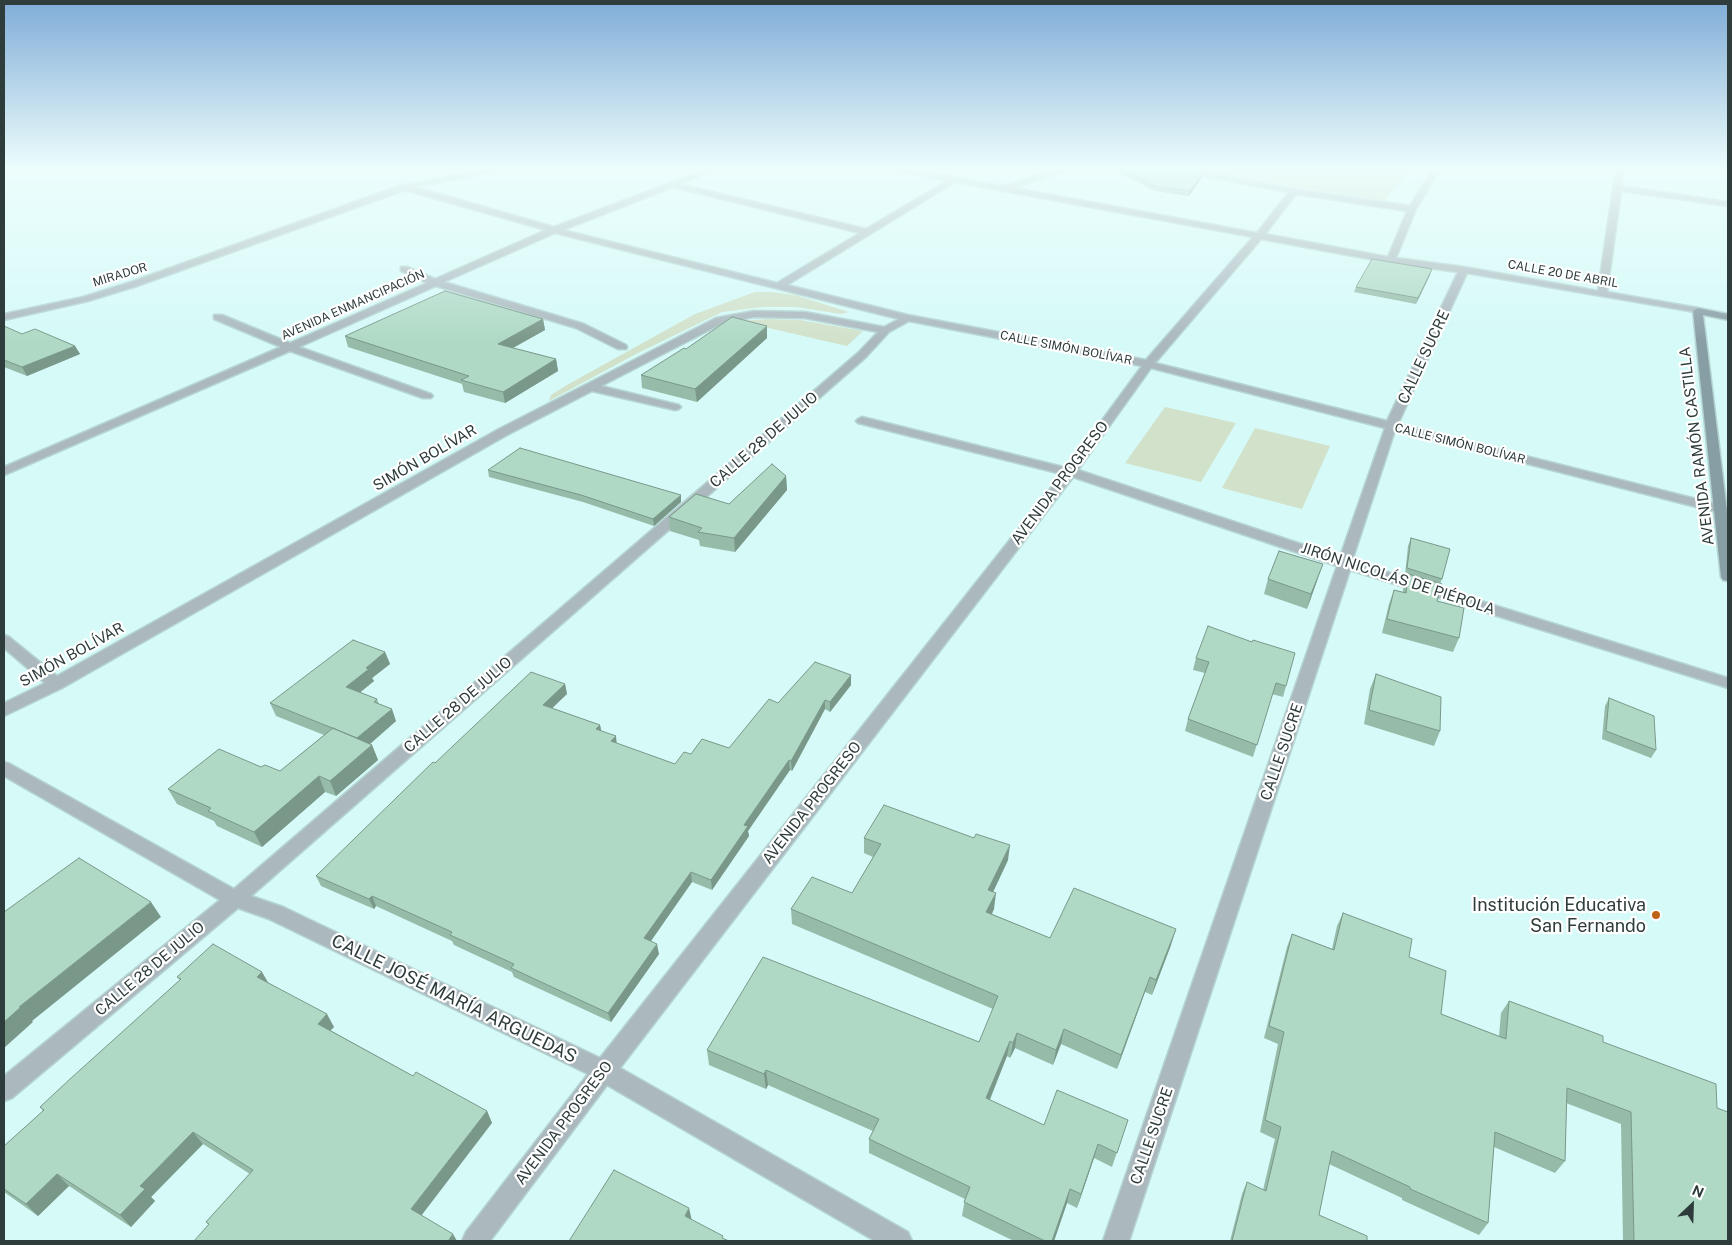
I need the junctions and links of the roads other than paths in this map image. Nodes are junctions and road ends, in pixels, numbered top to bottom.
1 (294, 226) edge
2 (540, 226) edge
3 (564, 226) edge
4 (844, 226) edge
5 (878, 226) edge
6 (1212, 226) edge
7 (1267, 226) edge
8 (1405, 226) edge
9 (1612, 226) edge
10 (554, 230) junction
11 (868, 232) junction
12 (1260, 235) junction
13 (1391, 260) junction
14 (404, 269) dead end
15 (1464, 270) junction
16 (434, 282) junction
17 (780, 286) junction
18 (1602, 293) junction
19 (84, 298) junction
20 (1698, 311) junction
21 (4, 317) edge
22 (218, 317) dead end
23 (1728, 317) edge
24 (908, 318) junction
25 (4, 327) edge
26 (885, 330) junction
27 (290, 347) junction
28 (622, 347) dead end
29 (1148, 364) junction
30 (591, 387) junction
31 (427, 396) dead end
32 (675, 407) dead end
33 (862, 421) dead end
34 (1391, 426) junction
35 (4, 471) edge
36 (1070, 472) junction
37 (1725, 510) edge
38 (1346, 564) junction
39 (1728, 577) edge
40 (4, 640) edge
41 (1728, 683) edge
42 (56, 684) junction
43 (4, 710) edge
44 (4, 768) edge
45 (234, 899) junction
46 (604, 1071) junction
47 (4, 1090) edge
48 (475, 1241) edge
49 (899, 1241) edge
50 (1116, 1241) edge

1 - 19 street, MIRADOR
2 - 10 street, CALLE SIMÓN BOLÍVAR
3 - 10 street, AVENIDA ENMANCIPACIÓN
4 - 11 street
5 - 11 street
6 - 12 street, CALLE 20 DE ABRIL
7 - 12 street, AVENIDA PROGRESO
8 - 13 street
9 - 18 street
10 - 16 street, AVENIDA ENMANCIPACIÓN
10 - 17 street, CALLE SIMÓN BOLÍVAR
11 - 17 street
12 - 13 street, CALLE 20 DE ABRIL
12 - 29 street, AVENIDA PROGRESO
13 - 15 street, CALLE 20 DE ABRIL
14 - 16 street
15 - 18 street, CALLE 20 DE ABRIL
15 - 34 street, CALLE SUCRE
16 - 27 street, AVENIDA ENMANCIPACIÓN
16 - 28 street
17 - 24 street, CALLE SIMÓN BOLÍVAR
18 - 20 street, CALLE 20 DE ABRIL
19 - 21 street, MIRADOR
19 - 25 street, MIRADOR
20 - 23 main road, CALLE 20 DE ABRIL
20 - 37 main road, AVENIDA RAMÓN CASTILLA
22 - 27 street
24 - 26 street, CALLE 28 DE JULIO
24 - 29 street, CALLE SIMÓN BOLÍVAR
26 - 30 street, SIMÓN BOLÍVAR
26 - 45 street, CALLE 28 DE JULIO
27 - 31 street
27 - 35 street, AVENIDA ENMANCIPACIÓN
29 - 34 street, CALLE SIMÓN BOLÍVAR
29 - 36 street, AVENIDA PROGRESO
30 - 32 street
30 - 42 street, SIMÓN BOLÍVAR
33 - 36 street, JIRÓN NICOLÁS DE PIÉROLA
34 - 37 street, CALLE SIMÓN BOLÍVAR
34 - 38 street, CALLE SUCRE
36 - 38 street, JIRÓN NICOLÁS DE PIÉROLA
36 - 46 street, AVENIDA PROGRESO
37 - 39 main road, AVENIDA RAMÓN CASTILLA
38 - 41 street, JIRÓN NICOLÁS DE PIÉROLA
38 - 50 street, CALLE SUCRE
40 - 42 street
42 - 43 street, SIMÓN BOLÍVAR
44 - 45 street, CALLE JOSÉ MARÍA ARGUEDAS
45 - 46 street, CALLE JOSÉ MARÍA ARGUEDAS
45 - 47 street, CALLE 28 DE JULIO
46 - 48 street, AVENIDA PROGRESO
46 - 49 street, CALLE JOSÉ MARÍA ARGUEDAS

